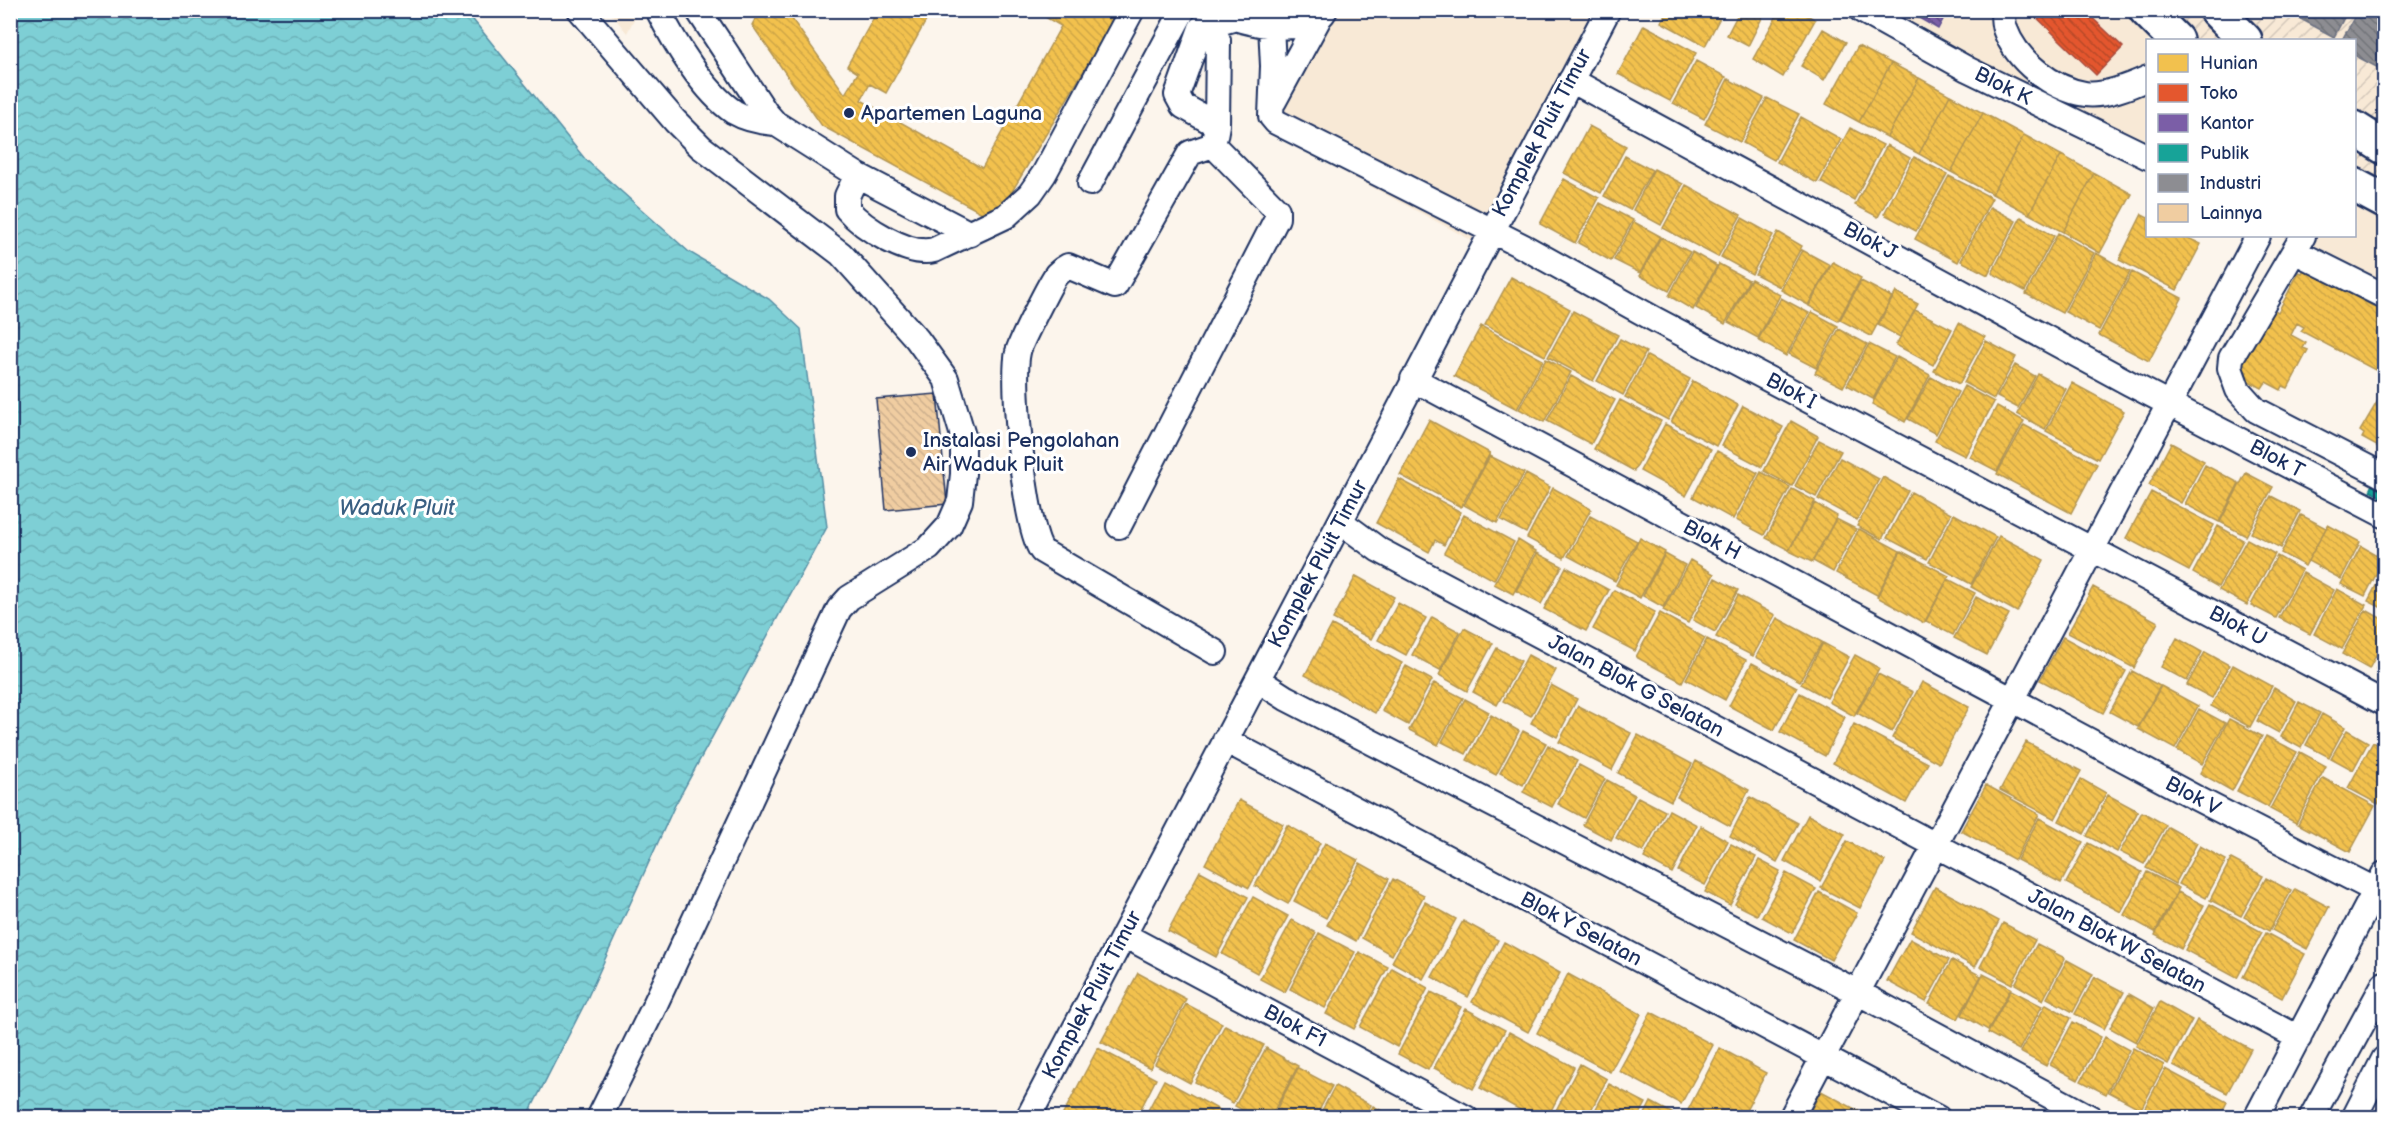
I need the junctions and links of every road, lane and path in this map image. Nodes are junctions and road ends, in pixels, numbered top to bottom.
1 (580, 10) edge
2 (658, 10) edge
3 (698, 10) edge
4 (1132, 10) edge
5 (1608, 10) edge
6 (1861, 10) edge
7 (2003, 10) edge
8 (2146, 10) edge
9 (2216, 10) edge
10 (1321, 15) edge
11 (1211, 21) edge
12 (1271, 25) junction
13 (2175, 39) edge
14 (2244, 39) edge
15 (2146, 79) edge
16 (1571, 80) junction
17 (1272, 106) junction
18 (775, 123) junction
19 (2356, 129) edge
20 (1215, 135) junction
21 (2385, 147) edge
22 (2146, 156) edge
23 (857, 175) junction
24 (1090, 183) dead end
25 (2356, 186) edge
26 (2385, 201) edge
27 (1491, 230) junction
28 (970, 234) junction
29 (2257, 237) edge
30 (2298, 243) edge
31 (2385, 296) edge
32 (1413, 379) junction
33 (2170, 403) junction
34 (2385, 476) edge
35 (2385, 515) edge
36 (1341, 522) junction
37 (1119, 526) dead end
38 (2092, 549) junction
39 (1215, 651) dead end
40 (1258, 680) junction
41 (2012, 700) junction
42 (2385, 703) edge
43 (1224, 740) junction
44 (1936, 845) junction
45 (2380, 882) edge
46 (1124, 935) junction
47 (2385, 984) edge
48 (1857, 992) junction
49 (2299, 1038) junction
50 (1823, 1057) junction
51 (2385, 1059) edge
52 (599, 1118) edge
53 (1028, 1118) edge
54 (1466, 1118) edge
55 (1791, 1118) edge
56 (1938, 1118) edge
57 (2091, 1118) edge
58 (2256, 1118) edge
59 (2311, 1118) edge
60 (2354, 1118) edge

1 - 52 street
2 - 18 street
3 - 18 street
4 - 28 street
5 - 16 street, Komplek Pluit Timur
6 - 22 street, Blok K
7 - 15 street
8 - 13 highway
9 - 14 highway
10 - 12 street
10 - 17 street
11 - 12 street
11 - 20 street
11 - 20 street
11 - 24 street
12 - 17 street
16 - 27 street, Komplek Pluit Timur
16 - 33 street, Blok J
17 - 27 street, Blok I
18 - 23 street
19 - 21 highway
20 - 37 street
20 - 39 street
23 - 28 street
23 - 28 street
25 - 26 highway
27 - 32 street, Komplek Pluit Timur
27 - 38 street, Blok I
29 - 33 street
30 - 31 street
30 - 34 street
32 - 36 street, Komplek Pluit Timur
32 - 41 street, Blok H
33 - 35 street, Blok T
33 - 38 street
36 - 40 street, Komplek Pluit Timur
36 - 44 street, Jalan Blok G Selatan
38 - 41 street
38 - 42 street, Blok U
40 - 43 street, Komplek Pluit Timur
40 - 48 street
41 - 44 street
41 - 45 street, Blok V
43 - 46 street, Komplek Pluit Timur
43 - 50 street, Blok Y Selatan
44 - 48 street
44 - 49 street, Jalan Blok W Selatan
45 - 49 street
46 - 53 street, Komplek Pluit Timur
46 - 54 street, Blok F1
47 - 59 street
48 - 50 street
48 - 57 street
49 - 58 street
50 - 55 street
50 - 56 street, Blok Y Selatan
51 - 60 street

